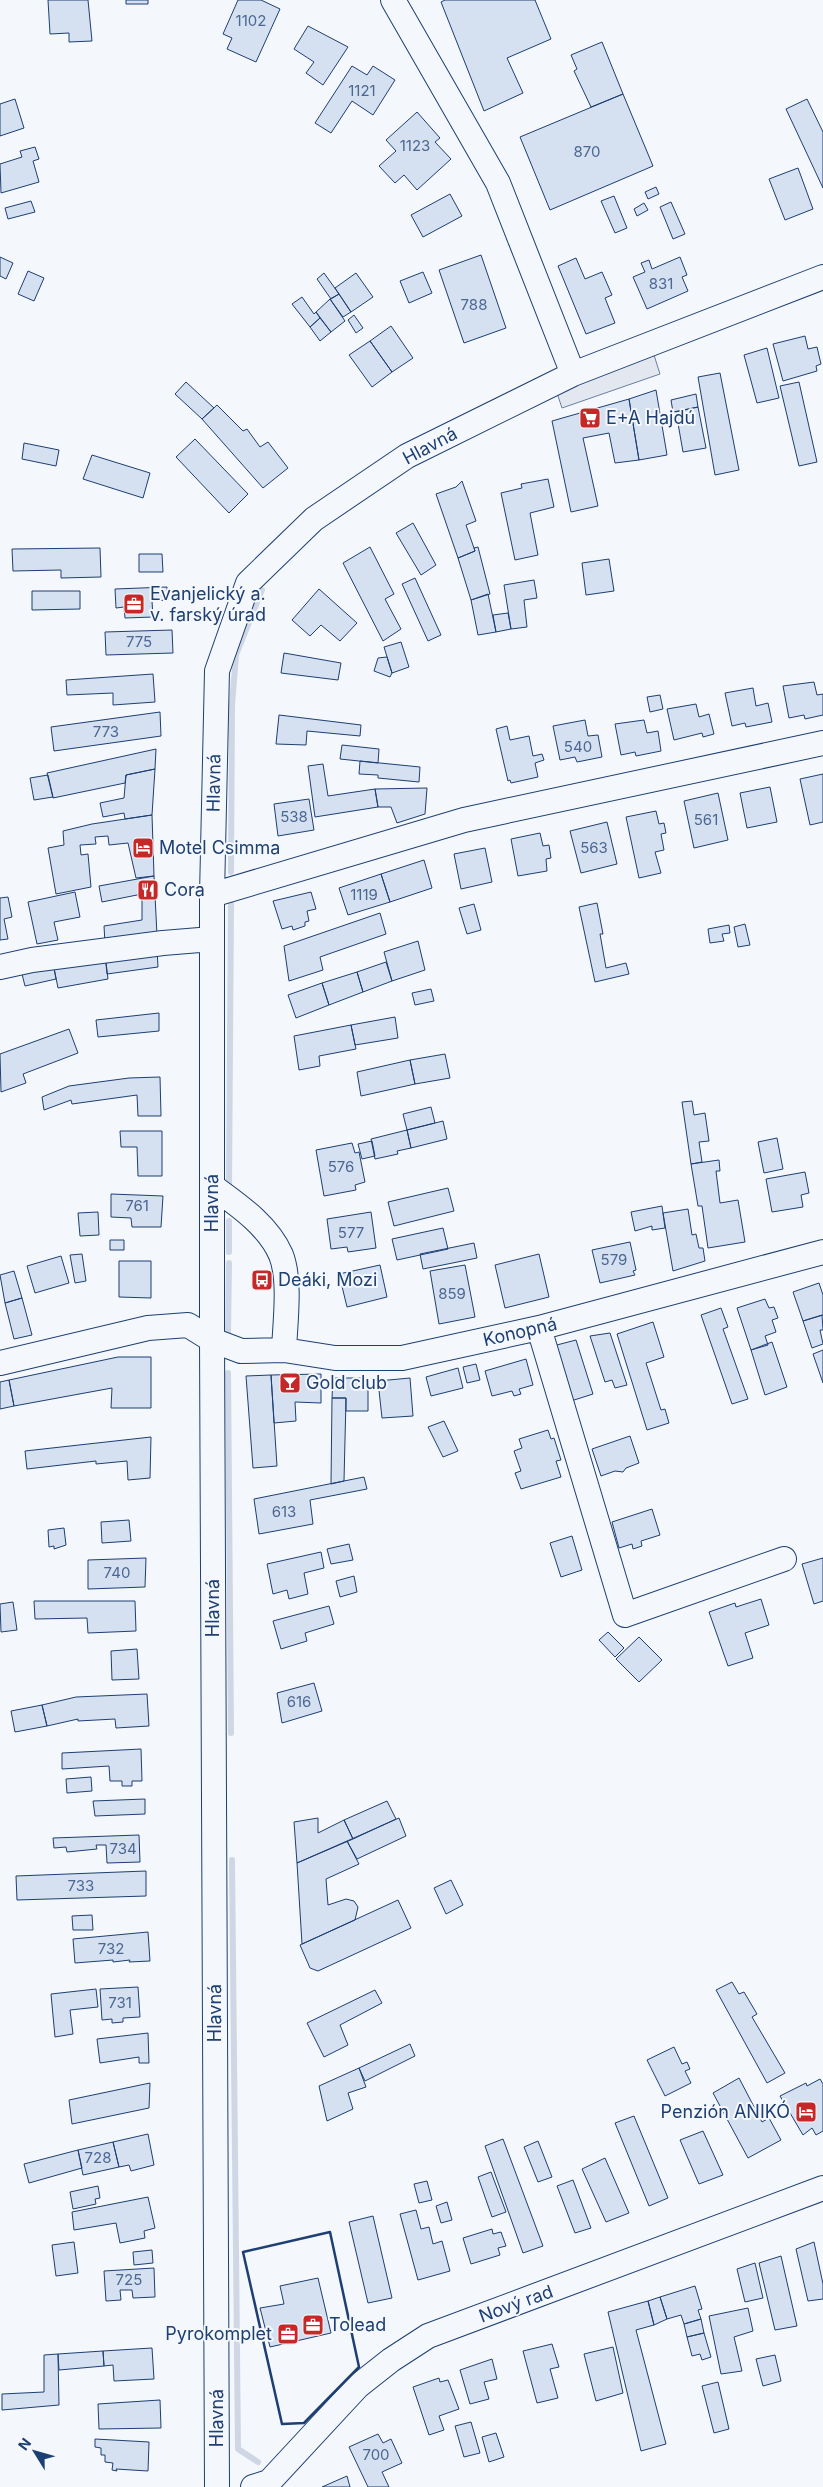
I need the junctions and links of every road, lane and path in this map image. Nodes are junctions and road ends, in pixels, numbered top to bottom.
1 (393, 0) edge
2 (823, 277) edge
3 (573, 374) junction
4 (823, 743) edge
5 (212, 895) junction
6 (212, 939) junction
7 (0, 967) edge
8 (212, 1186) junction
9 (823, 1252) edge
10 (539, 1328) junction
11 (212, 1340) junction
12 (284, 1350) junction
13 (0, 1363) edge
14 (784, 1559) dead end
15 (823, 2188) edge
16 (217, 2487) edge
17 (253, 2487) edge

1 - 3 street
2 - 3 street, Hlavná
3 - 5 street, Hlavná
4 - 5 street
5 - 6 street, Hlavná
6 - 7 street
6 - 8 street, Hlavná
8 - 11 street, Hlavná
8 - 12 street
9 - 10 street, Konopná
10 - 12 street, Konopná
10 - 14 street
11 - 12 street, Konopná
11 - 13 street, Konopná
11 - 16 street, Hlavná
15 - 17 street, Nový rad

